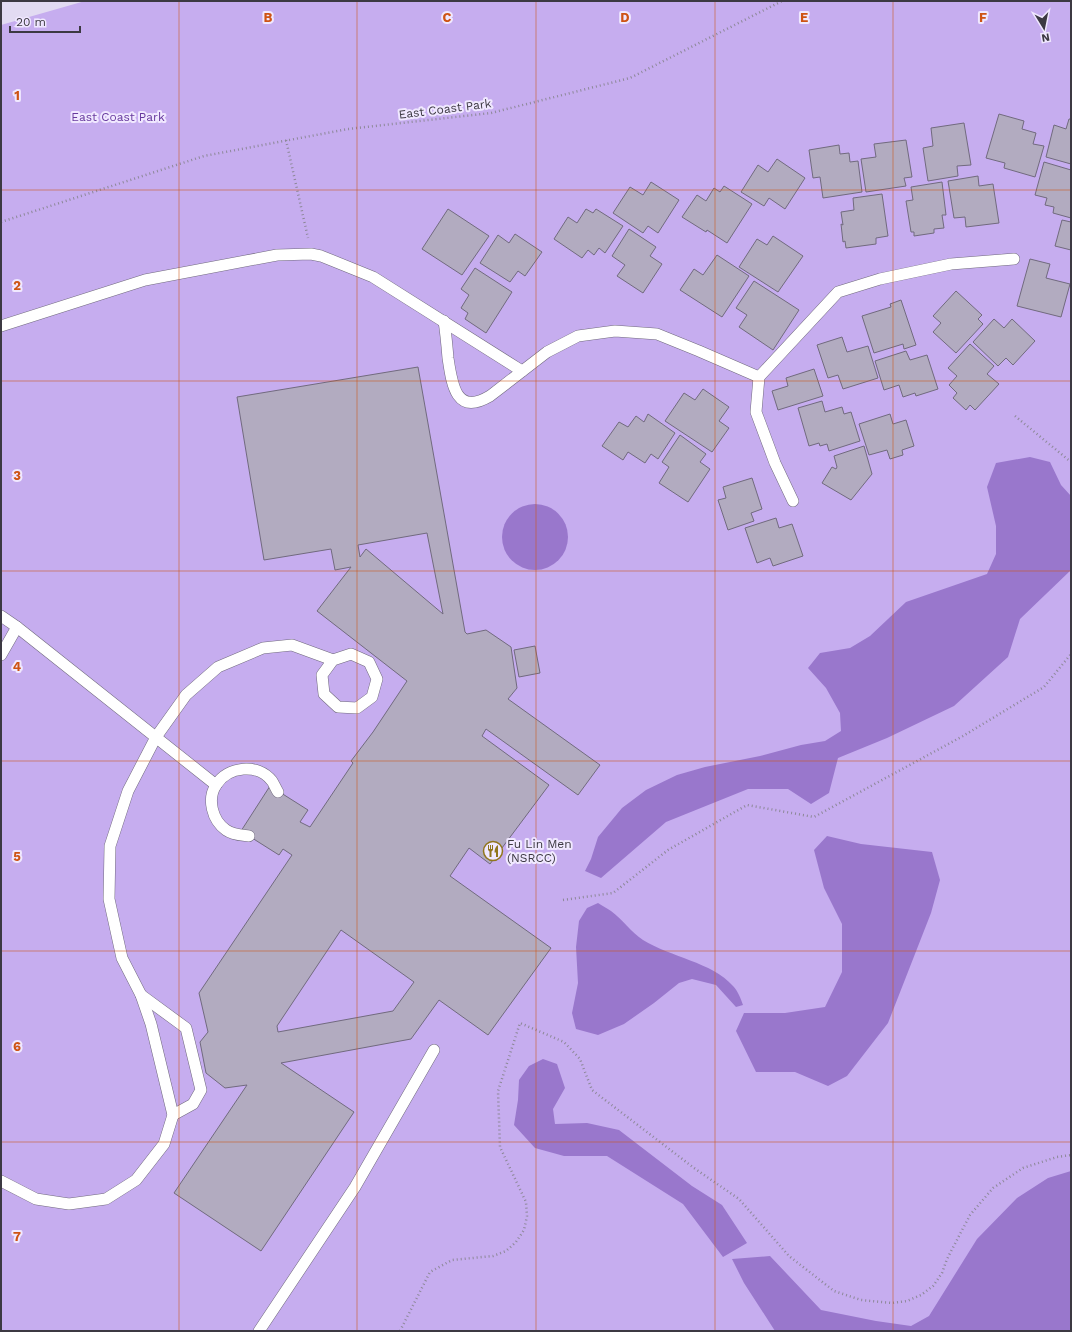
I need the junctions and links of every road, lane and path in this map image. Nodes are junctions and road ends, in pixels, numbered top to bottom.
1 (782, 1) edge
2 (286, 140) junction
3 (1, 223) edge
4 (312, 254) junction
5 (1014, 259) dead end
6 (444, 321) junction
7 (1, 326) edge
8 (522, 371) junction
9 (759, 377) junction
10 (1015, 416) dead end
11 (1071, 462) edge
12 (793, 501) dead end
13 (1, 616) edge
14 (17, 627) junction
15 (1071, 654) edge
16 (1, 655) edge
17 (333, 660) junction
18 (156, 737) junction
19 (216, 785) junction
20 (278, 792) dead end
21 (249, 836) dead end
22 (563, 900) dead end
23 (141, 995) junction
24 (434, 1050) dead end
25 (173, 1115) junction
26 (1071, 1155) edge
27 (1, 1181) edge
28 (259, 1331) edge
29 (400, 1331) edge

1 - 2 path, East Coast Park
2 - 3 path, East Coast Park
2 - 4 path
4 - 6 lane
4 - 7 lane
5 - 9 lane
6 - 8 lane
6 - 8 lane
8 - 9 lane
9 - 12 lane
10 - 11 path
13 - 14 lane
14 - 16 lane
14 - 18 lane
15 - 22 path
17 - 17 lane
17 - 18 lane
18 - 19 lane
18 - 23 lane
19 - 20 lane
19 - 21 lane
23 - 25 lane
23 - 25 lane
24 - 28 lane
25 - 27 lane
26 - 29 path

